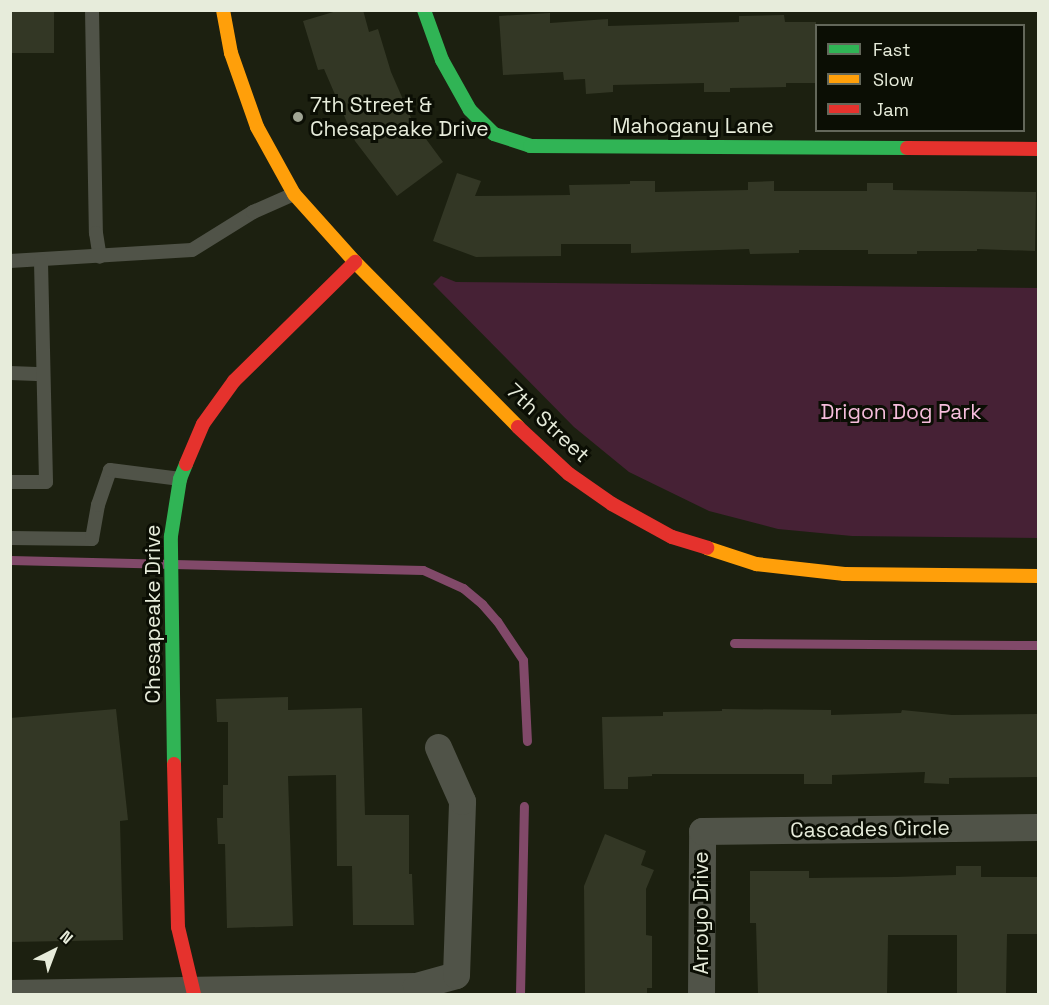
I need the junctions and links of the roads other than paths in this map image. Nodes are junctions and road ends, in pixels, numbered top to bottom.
1 (92, 10) edge
2 (223, 10) edge
3 (424, 10) edge
4 (1038, 149) edge
5 (294, 194) junction
6 (100, 257) junction
7 (10, 261) edge
8 (41, 261) junction
9 (355, 262) junction
10 (10, 373) edge
11 (43, 374) junction
12 (180, 478) junction
13 (10, 482) edge
14 (10, 538) edge
15 (1038, 576) edge
16 (438, 747) dead end
17 (1038, 826) edge
18 (702, 831) joint
19 (10, 993) edge
20 (193, 993) edge
21 (701, 994) edge

1 - 6 lane
2 - 5 street, 7th Street
3 - 4 street, Mahogany Lane
5 - 6 lane
5 - 9 street, 7th Street
6 - 8 lane
7 - 8 lane
8 - 11 lane
9 - 12 street, Chesapeake Drive
9 - 15 street, 7th Street
10 - 11 lane
11 - 13 lane
12 - 14 lane
12 - 20 street, Chesapeake Drive
16 - 20 street
17 - 18 street, Cascades Circle
18 - 21 street, Arroyo Drive
19 - 20 street

